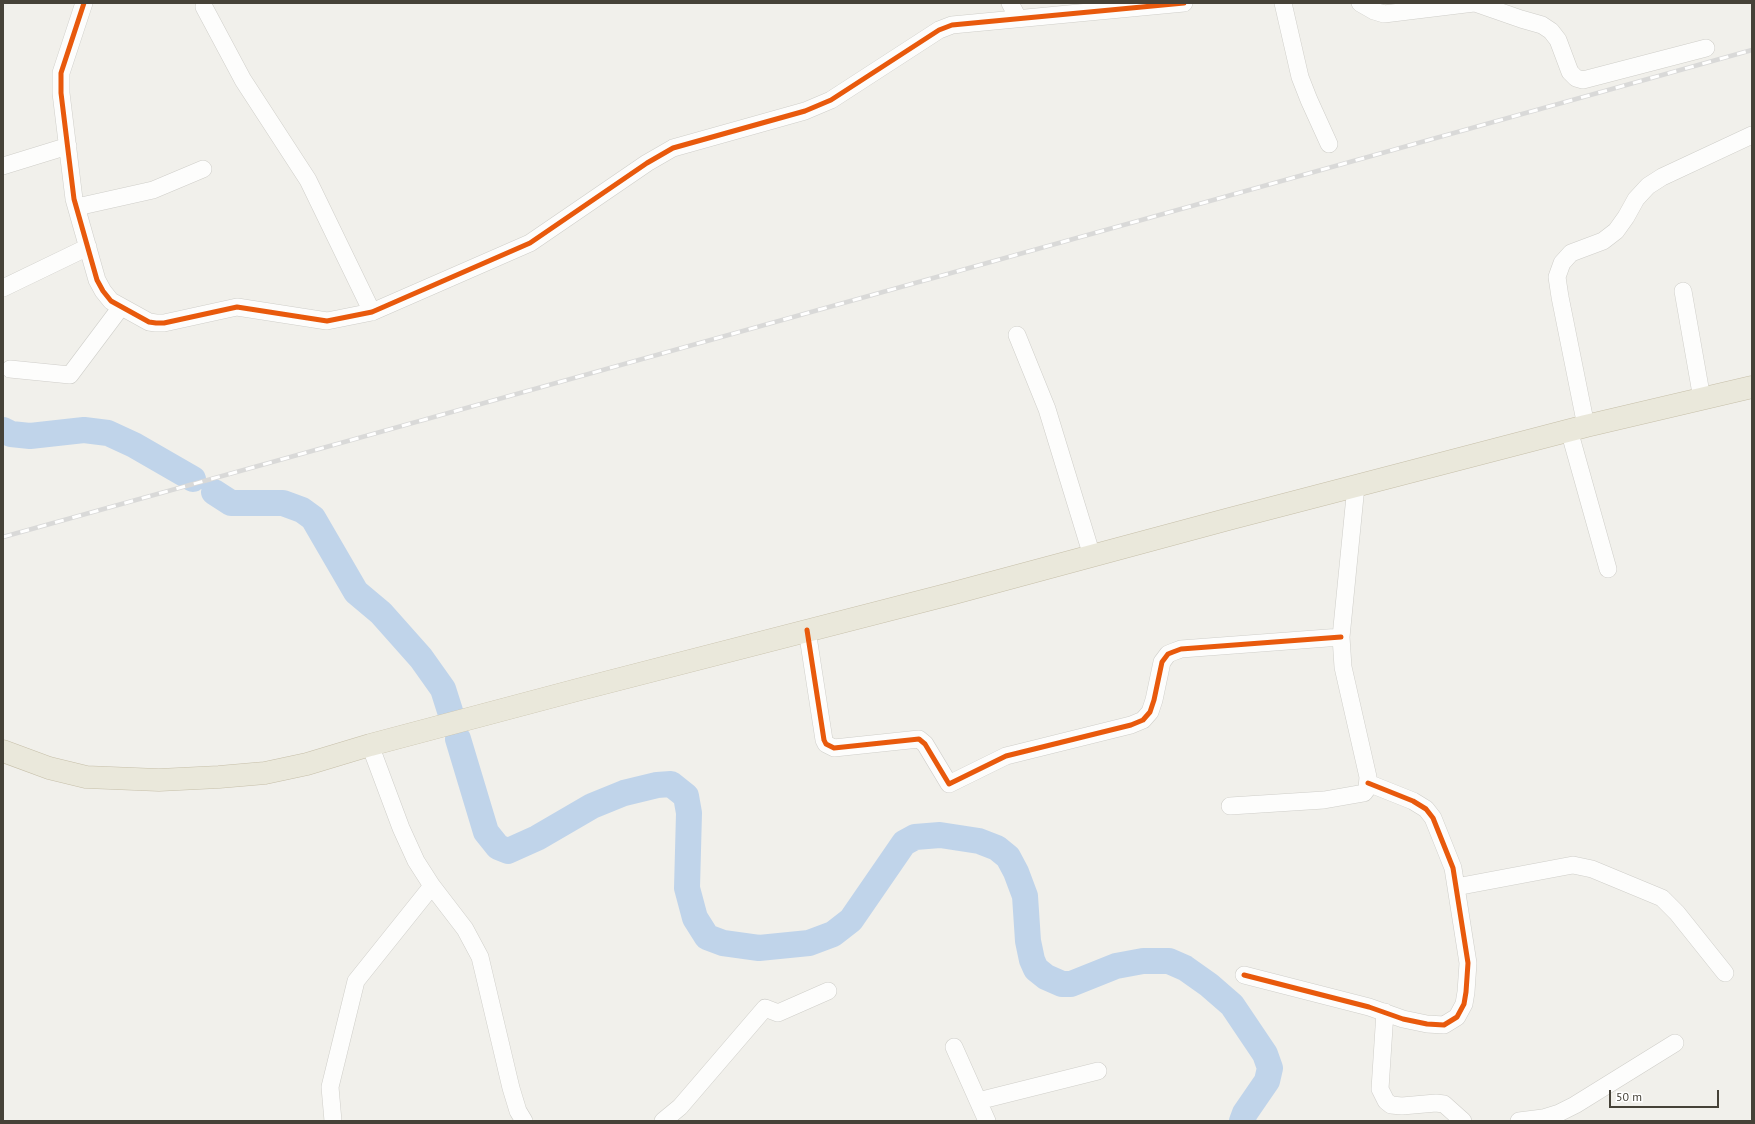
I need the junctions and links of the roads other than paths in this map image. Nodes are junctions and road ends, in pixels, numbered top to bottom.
1 (84, 3) edge
2 (1010, 3) edge
3 (1184, 3) edge
4 (1283, 3) edge
5 (1360, 3) edge
6 (1477, 3) edge
7 (204, 7) dead end
8 (1018, 18) junction
9 (1706, 48) dead end
10 (1752, 135) edge
11 (1329, 144) dead end
12 (68, 146) junction
13 (3, 166) edge
14 (203, 168) dead end
15 (77, 207) junction
16 (88, 247) junction
17 (3, 288) edge
18 (1683, 292) dead end
19 (122, 307) junction
20 (372, 312) junction
21 (1017, 335) dead end
22 (10, 369) dead end
23 (1752, 388) edge
24 (1702, 399) junction
25 (1578, 428) junction
26 (1356, 486) junction
27 (1092, 556) junction
28 (1608, 569) dead end
29 (807, 630) junction
30 (1342, 637) junction
31 (370, 745) junction
32 (3, 751) edge
33 (1368, 783) junction
34 (1230, 806) dead end
35 (432, 886) junction
36 (1456, 887) junction
37 (1725, 973) dead end
38 (1244, 975) dead end
39 (828, 991) dead end
40 (1385, 1012) junction
41 (1675, 1043) dead end
42 (954, 1047) dead end
43 (1098, 1071) dead end
44 (978, 1101) junction
45 (333, 1121) edge
46 (524, 1121) edge
47 (662, 1121) edge
48 (987, 1121) edge
49 (1463, 1121) edge
50 (1519, 1121) edge

1 - 12 street
2 - 8 street
3 - 8 street
4 - 11 street
5 - 6 street
6 - 9 street
7 - 20 street
8 - 20 street
10 - 25 street
12 - 13 street
12 - 15 street
14 - 15 street
15 - 16 street
16 - 17 street
16 - 19 street
18 - 24 street
19 - 20 street
19 - 22 street
21 - 27 street
23 - 24 highway
24 - 25 highway
25 - 26 highway
25 - 28 street
26 - 27 highway
26 - 30 street
27 - 29 highway
29 - 30 street
29 - 31 highway
30 - 33 street
31 - 32 highway
31 - 35 street
33 - 34 street
33 - 36 street
35 - 45 street
35 - 46 street
36 - 37 street
36 - 40 street
38 - 40 street
39 - 47 street
40 - 49 street
41 - 50 street
42 - 44 street
43 - 44 street
44 - 48 street

